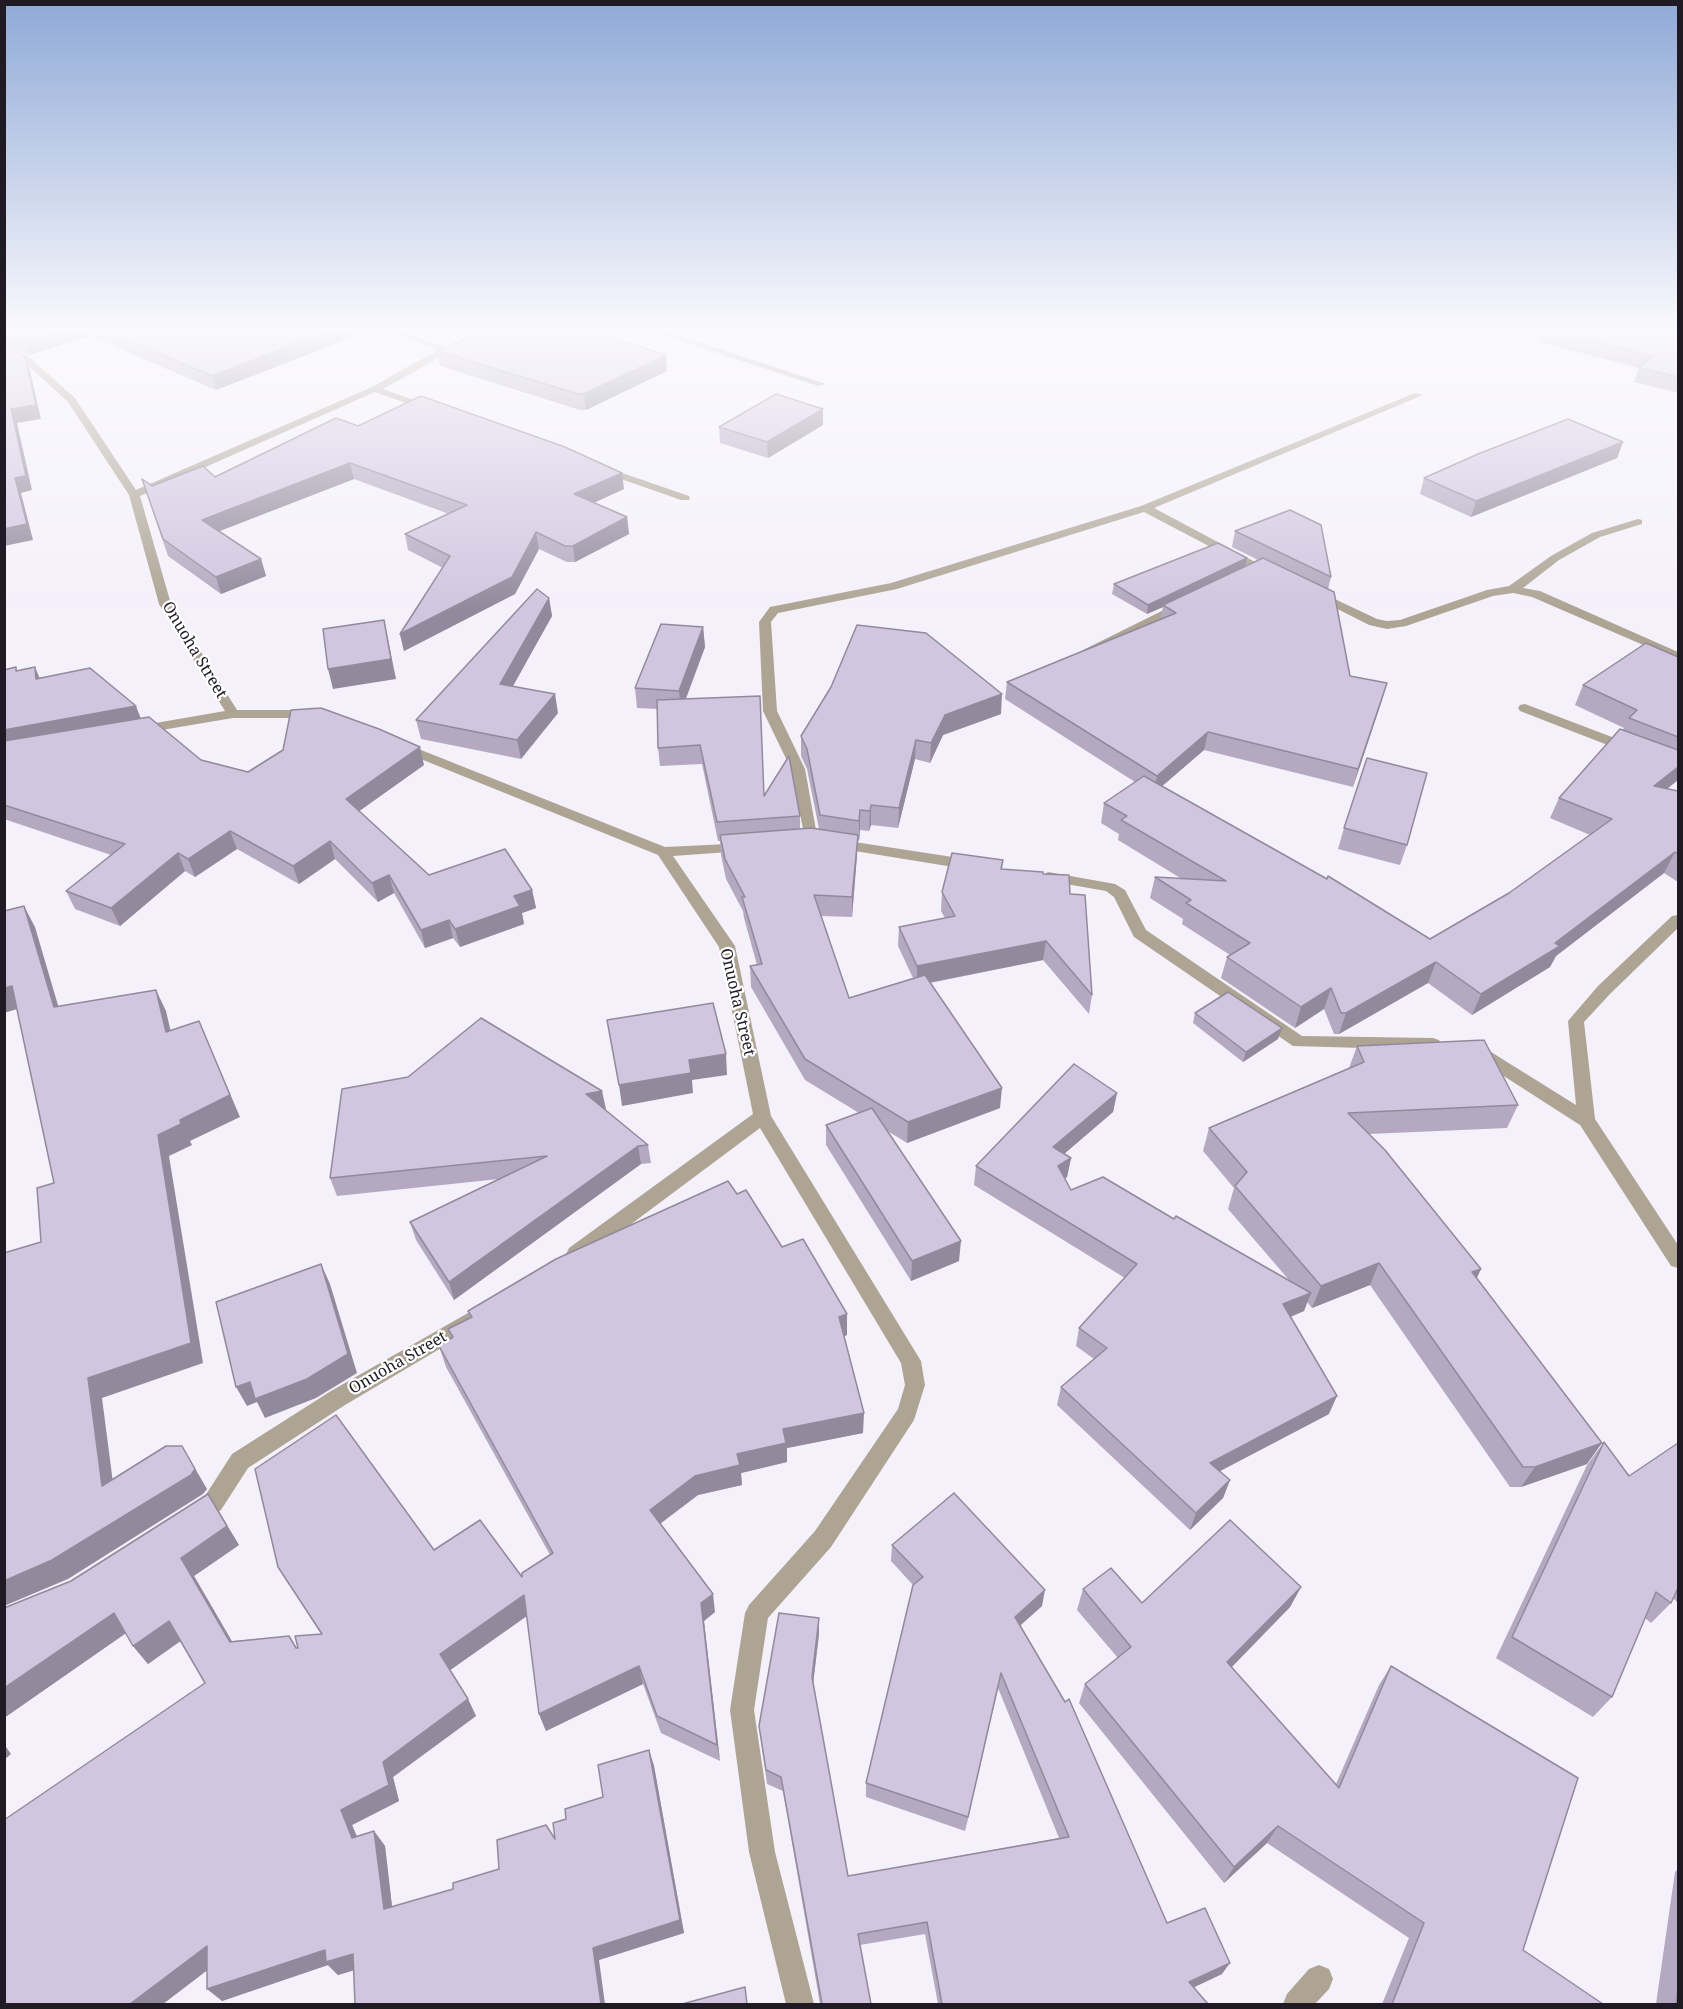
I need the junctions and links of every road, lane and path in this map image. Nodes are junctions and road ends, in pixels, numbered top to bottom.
1 (87, 423) edge
2 (298, 423) edge
3 (1351, 423) edge
4 (597, 467) edge
5 (134, 495) junction
6 (686, 498) dead end
7 (1145, 508) junction
8 (1638, 522) dead end
9 (1280, 578) edge
10 (1513, 589) junction
11 (1311, 593) edge
12 (1197, 598) edge
13 (1678, 656) edge
14 (1072, 658) edge
15 (1525, 708) dead end
16 (233, 714) junction
17 (332, 721) edge
18 (128, 732) edge
19 (388, 741) edge
20 (1640, 753) edge
21 (754, 845) edge
22 (663, 852) junction
23 (985, 867) edge
24 (1031, 874) edge
25 (1678, 920) edge
26 (762, 1117) junction
27 (1586, 1120) junction
28 (1678, 1260) edge
29 (563, 1264) edge
30 (482, 1314) edge
31 (184, 1521) edge
32 (1319, 1979) dead end
33 (800, 2004) edge
34 (1298, 2004) edge

1 - 5 street, Onuoha Street
2 - 5 street
3 - 7 street
4 - 6 street
5 - 16 street, Onuoha Street
7 - 9 street
7 - 23 street
8 - 10 street
10 - 11 street
10 - 13 street
12 - 14 street
15 - 20 street
16 - 17 street, Onuoha Street
16 - 18 street
19 - 22 street
21 - 22 street
22 - 26 street, Onuoha Street
24 - 27 street
25 - 27 street
26 - 29 street
26 - 33 street, Onuoha Street
27 - 28 street
30 - 31 street, Onuoha Street
32 - 34 street

